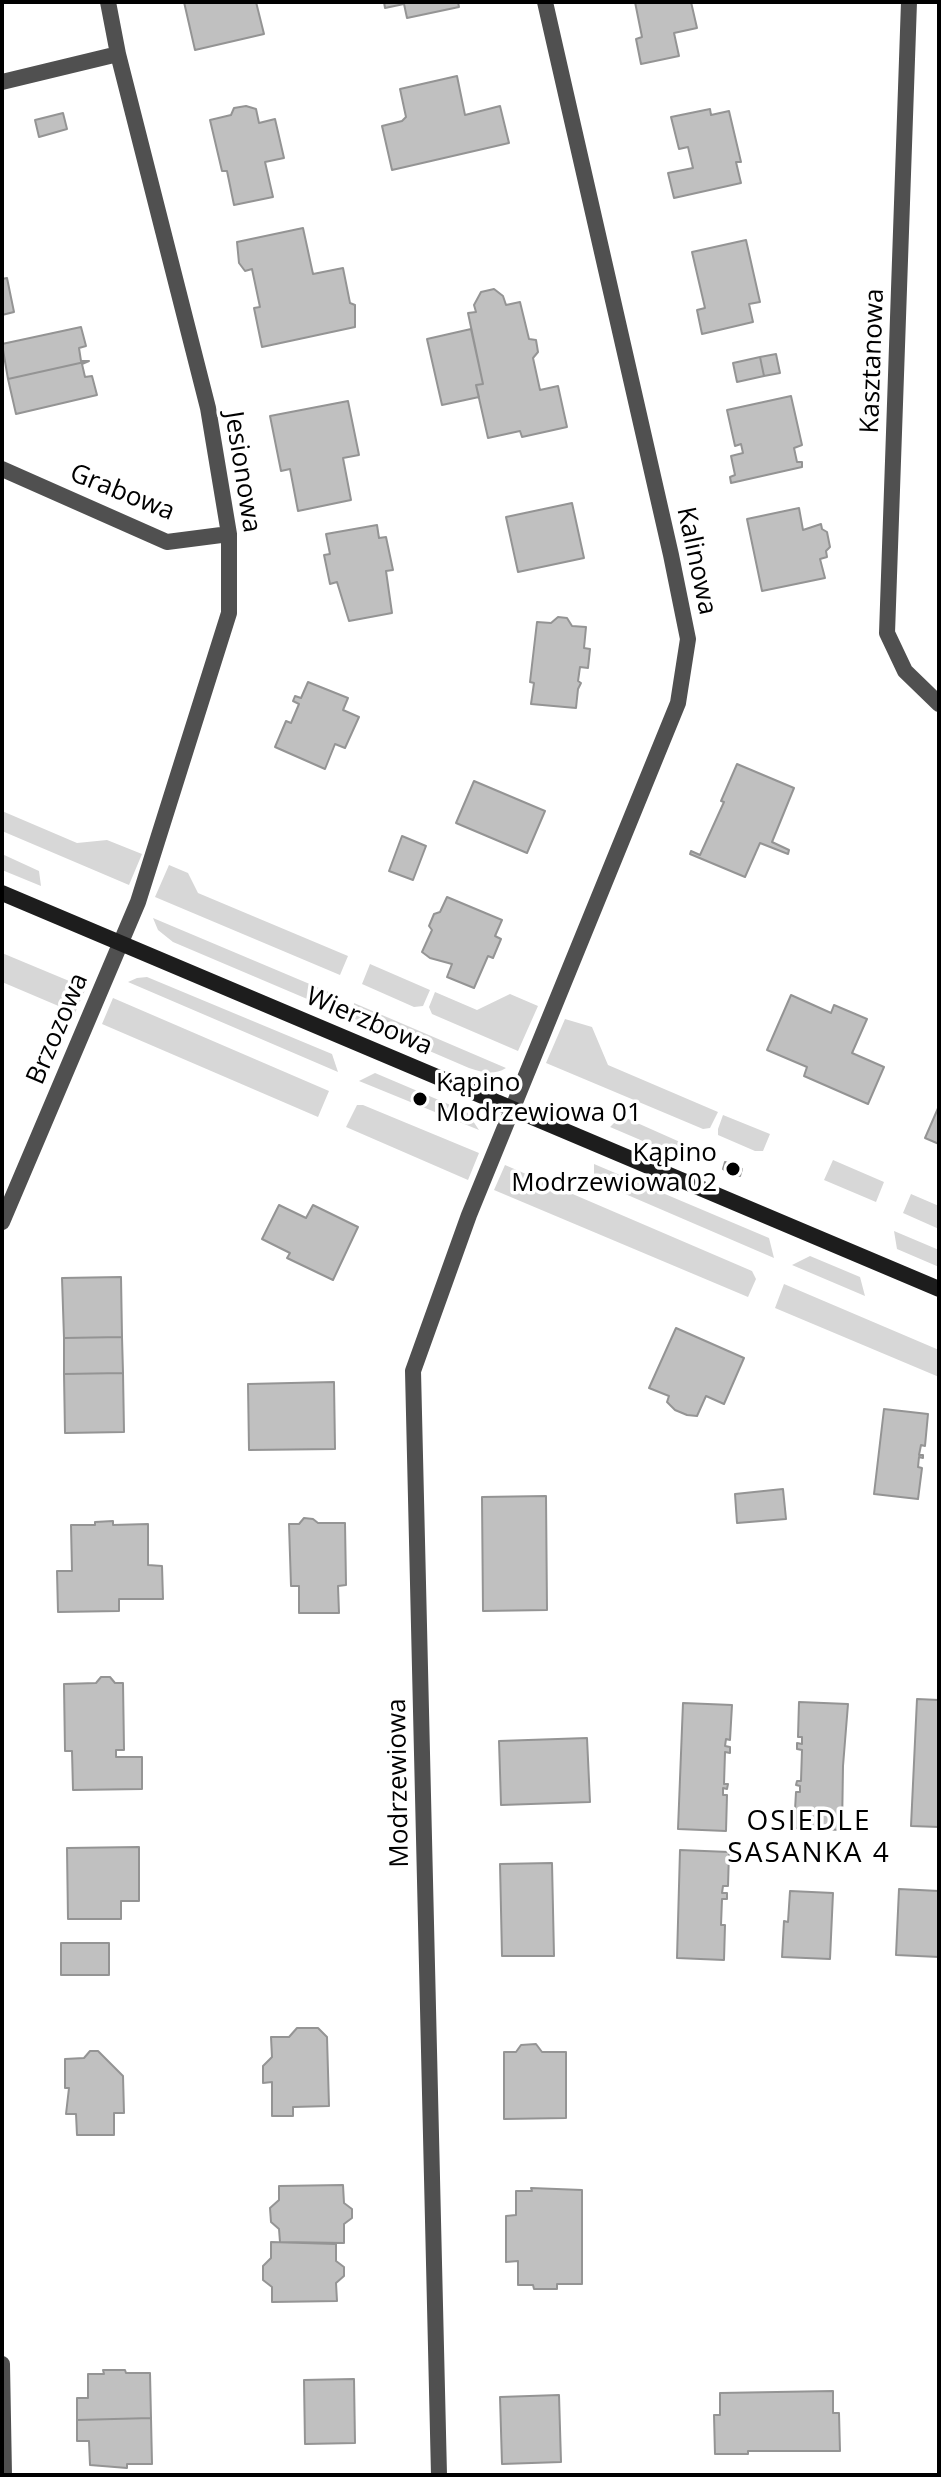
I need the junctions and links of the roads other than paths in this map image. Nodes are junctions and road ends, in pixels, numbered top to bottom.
1 (108, 2) edge
2 (545, 2) edge
3 (909, 2) edge
4 (118, 54) junction
5 (2, 82) edge
6 (2, 469) edge
7 (229, 534) junction
8 (939, 704) edge
9 (2, 893) edge
10 (121, 943) junction
11 (512, 1109) junction
12 (2, 1222) edge
13 (939, 1289) edge
14 (2, 2364) edge
15 (4, 2475) edge
16 (439, 2475) edge

1 - 4 street, Jesionowa
2 - 11 street, Kalinowa
3 - 8 street, Kasztanowa
4 - 5 street
4 - 7 street, Jesionowa
6 - 7 street, Grabowa
7 - 10 street, Jesionowa
9 - 10 street, Wierzbowa
10 - 11 street, Wierzbowa
10 - 12 street, Brzozowa
11 - 13 street, Wierzbowa
11 - 16 street, Modrzewiowa
14 - 15 street

